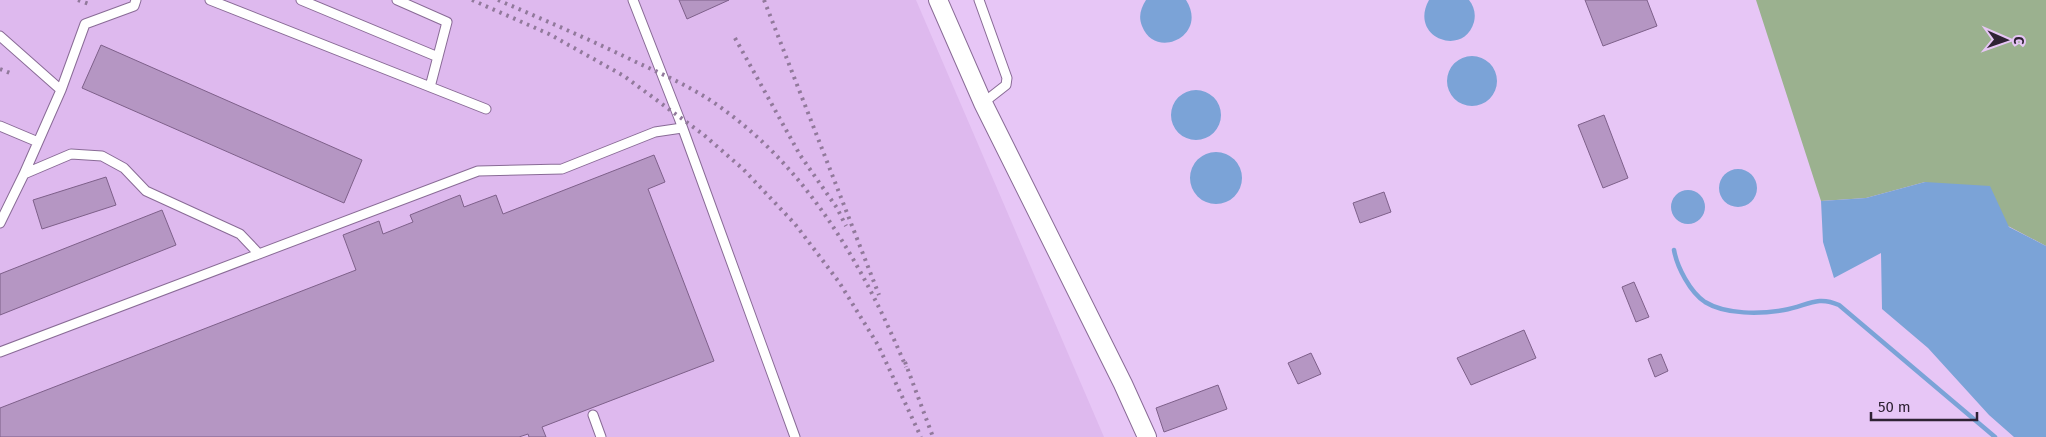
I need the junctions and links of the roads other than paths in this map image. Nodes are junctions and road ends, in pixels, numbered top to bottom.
1 (136, 0) edge
2 (210, 0) edge
3 (301, 0) edge
4 (397, 0) edge
5 (633, 0) edge
6 (938, 0) edge
7 (979, 0) edge
8 (0, 36) edge
9 (438, 57) junction
10 (430, 87) junction
11 (61, 90) junction
12 (984, 103) junction
13 (486, 109) dead end
14 (0, 126) edge
15 (682, 128) junction
16 (38, 142) junction
17 (24, 174) junction
18 (0, 223) edge
19 (259, 254) junction
20 (0, 352) edge
21 (593, 415) dead end
22 (601, 437) edge
23 (795, 437) edge
24 (1146, 437) edge

1 - 11 lane
2 - 10 lane
3 - 9 lane
4 - 9 lane
5 - 15 lane
6 - 12 street
7 - 12 lane
8 - 11 lane
9 - 10 lane
10 - 13 lane
11 - 16 lane
12 - 24 street
14 - 16 lane
15 - 19 lane
15 - 23 lane
16 - 17 lane
17 - 18 lane
17 - 19 lane
19 - 20 lane
21 - 22 lane

